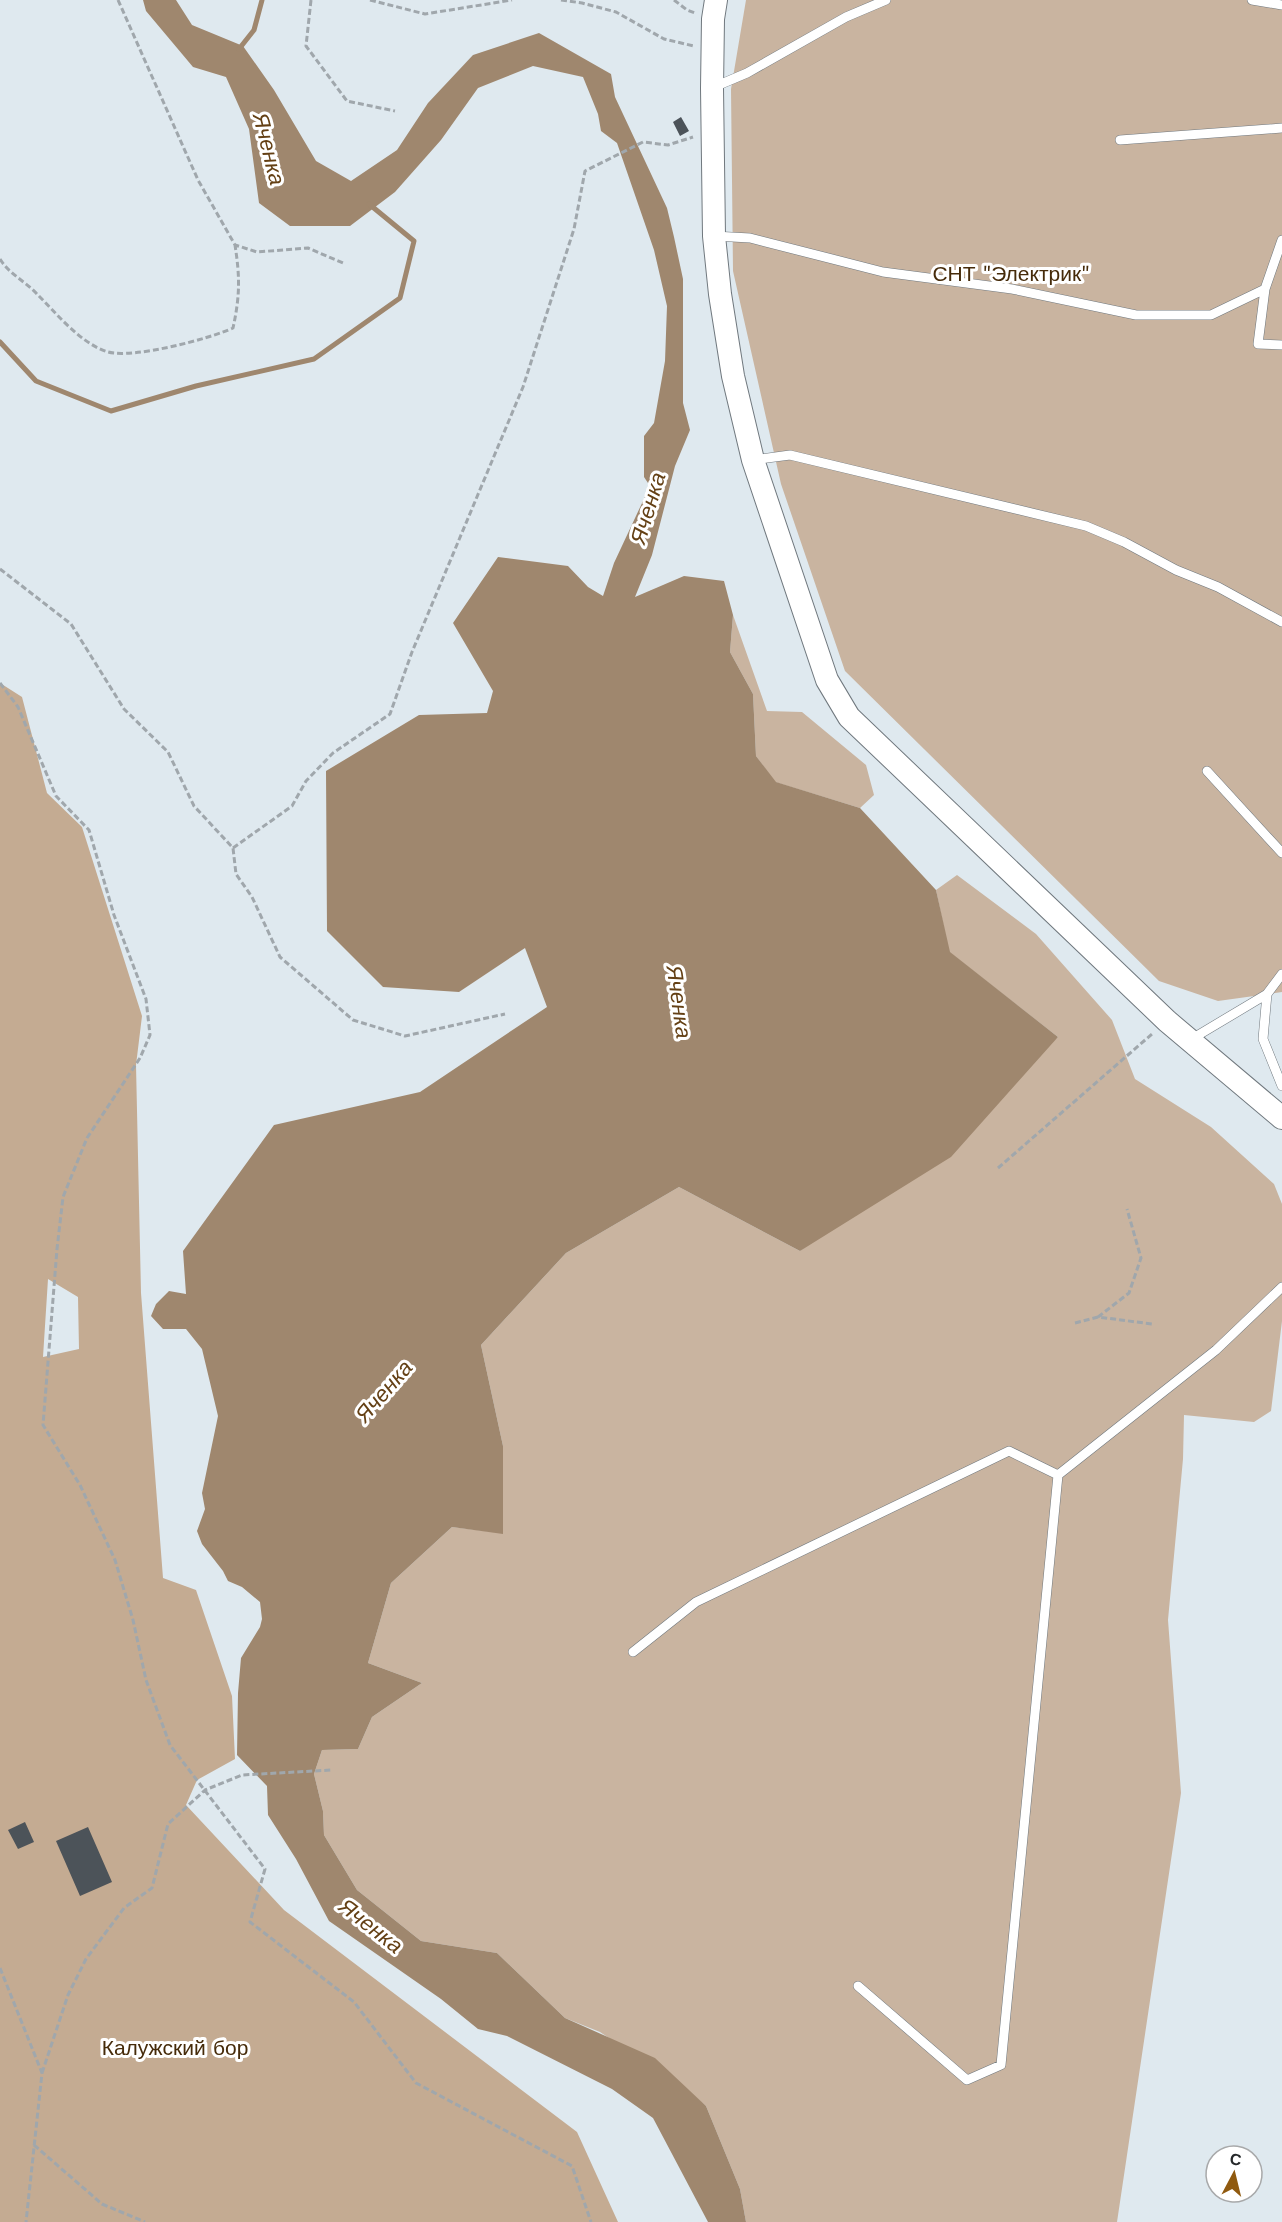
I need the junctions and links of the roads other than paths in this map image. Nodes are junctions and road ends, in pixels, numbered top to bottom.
1 (716, 0) edge
2 (886, 0) edge
3 (1252, 0) edge
4 (1282, 5) edge
5 (712, 88) junction
6 (1282, 129) edge
7 (1120, 140) dead end
8 (714, 236) junction
9 (1282, 240) edge
10 (1265, 289) junction
11 (1282, 345) edge
12 (753, 460) junction
13 (1282, 622) edge
14 (1207, 771) dead end
15 (1282, 853) edge
16 (1282, 974) edge
17 (1267, 994) junction
18 (1190, 1040) junction
19 (1282, 1086) edge
20 (1282, 1117) edge
21 (1282, 1287) edge
22 (1058, 1475) junction
23 (633, 1652) dead end
24 (858, 1986) dead end

1 - 5 street
2 - 5 lane
3 - 4 lane
5 - 8 street
6 - 7 lane
8 - 10 lane
8 - 12 street
9 - 10 lane
10 - 11 lane
12 - 13 lane
12 - 18 street
14 - 15 lane
16 - 17 lane
17 - 18 lane
17 - 19 lane
18 - 20 street
21 - 22 lane
22 - 23 lane
22 - 24 lane

